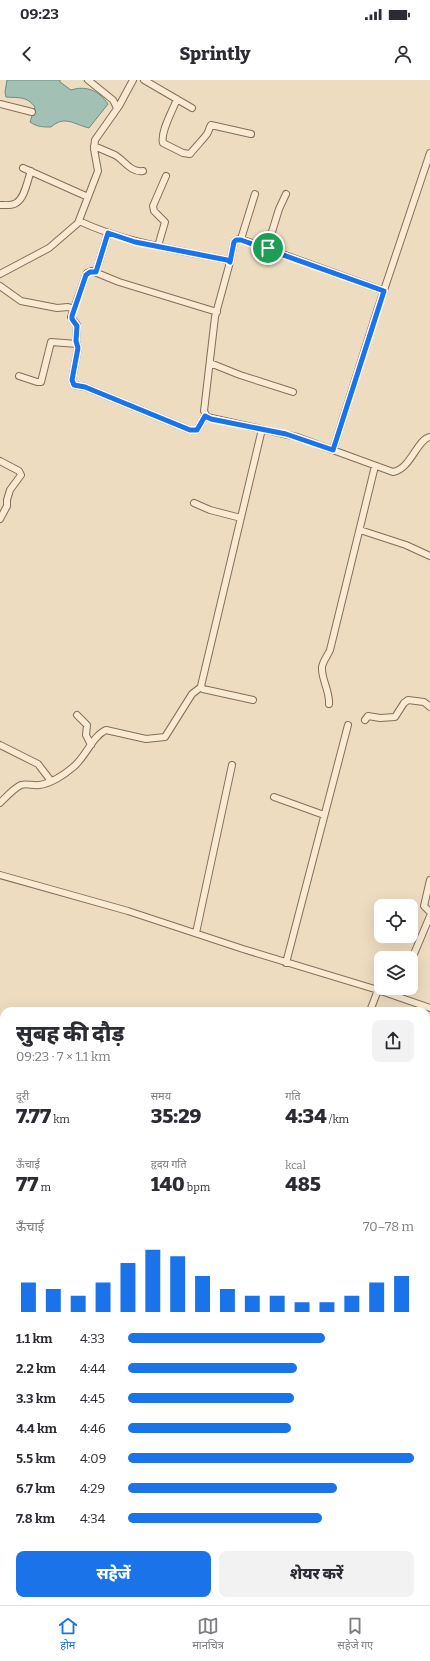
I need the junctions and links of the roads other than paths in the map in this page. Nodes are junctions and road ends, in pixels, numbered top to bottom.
1 (88, 80) edge
2 (133, 80) edge
3 (144, 80) edge
4 (178, 99) junction
5 (0, 104) edge
6 (117, 108) junction
7 (192, 108) dead end
8 (32, 112) dead end
9 (251, 134) dead end
10 (94, 146) junction
11 (430, 153) edge
12 (23, 168) dead end
13 (142, 171) dead end
14 (31, 172) junction
15 (166, 176) dead end
16 (255, 194) dead end
17 (286, 194) dead end
18 (88, 197) junction
19 (0, 205) edge
20 (79, 221) junction
21 (108, 233) junction
22 (241, 240) junction
23 (158, 246) junction
24 (268, 248) junction
25 (230, 262) junction
26 (96, 272) junction
27 (0, 274) edge
28 (0, 286) edge
29 (384, 291) junction
30 (74, 309) junction
31 (216, 312) junction
32 (77, 344) junction
33 (210, 363) junction
34 (19, 376) dead end
35 (293, 392) dead end
36 (205, 416) junction
37 (262, 429) junction
38 (430, 437) edge
39 (333, 450) junction
40 (0, 461) edge
41 (375, 466) junction
42 (194, 503) dead end
43 (241, 518) junction
44 (0, 519) edge
45 (360, 530) junction
46 (430, 556) edge
47 (201, 687) junction
48 (253, 700) dead end
49 (329, 704) dead end
50 (430, 707) edge
51 (77, 715) dead end
52 (365, 720) dead end
53 (348, 725) dead end
54 (0, 745) edge
55 (91, 745) junction
56 (232, 765) dead end
57 (51, 781) junction
58 (274, 797) dead end
59 (0, 803) edge
60 (324, 815) junction
61 (0, 876) edge
62 (430, 880) edge
63 (430, 912) edge
64 (430, 916) edge
65 (196, 933) junction
66 (415, 951) edge
67 (286, 963) junction
68 (374, 989) edge
69 (376, 995) edge
70 (393, 995) edge
71 (396, 996) joint
72 (372, 1007) edge
73 (427, 1007) edge

1 - 6 street
2 - 6 street
3 - 4 street
4 - 7 street
4 - 9 street
5 - 8 street
6 - 10 street
10 - 13 street
10 - 18 street
11 - 29 street
12 - 14 street
14 - 18 street
14 - 19 street
15 - 23 street
16 - 22 street
17 - 24 street
18 - 20 street
20 - 21 street
20 - 27 street
21 - 23 street
21 - 26 street
22 - 24 street
22 - 25 street
23 - 25 street
24 - 29 street
25 - 31 street
26 - 30 street
26 - 31 street
28 - 30 street
29 - 39 street
30 - 32 street
31 - 33 street
32 - 34 street
32 - 36 street
33 - 35 street
33 - 36 street
36 - 37 street
37 - 39 street
37 - 43 street
38 - 41 street
39 - 41 street
40 - 44 street
41 - 45 street
42 - 43 street
43 - 47 street
45 - 46 street
45 - 49 street
47 - 48 street
47 - 55 street
50 - 52 street
51 - 55 street
53 - 60 street
54 - 57 street
55 - 57 street
56 - 65 street
57 - 59 street
58 - 60 street
60 - 67 street
61 - 65 street
62 - 63 street
64 - 66 street
65 - 67 street
67 - 68 street
69 - 72 street
70 - 71 street
71 - 73 street

